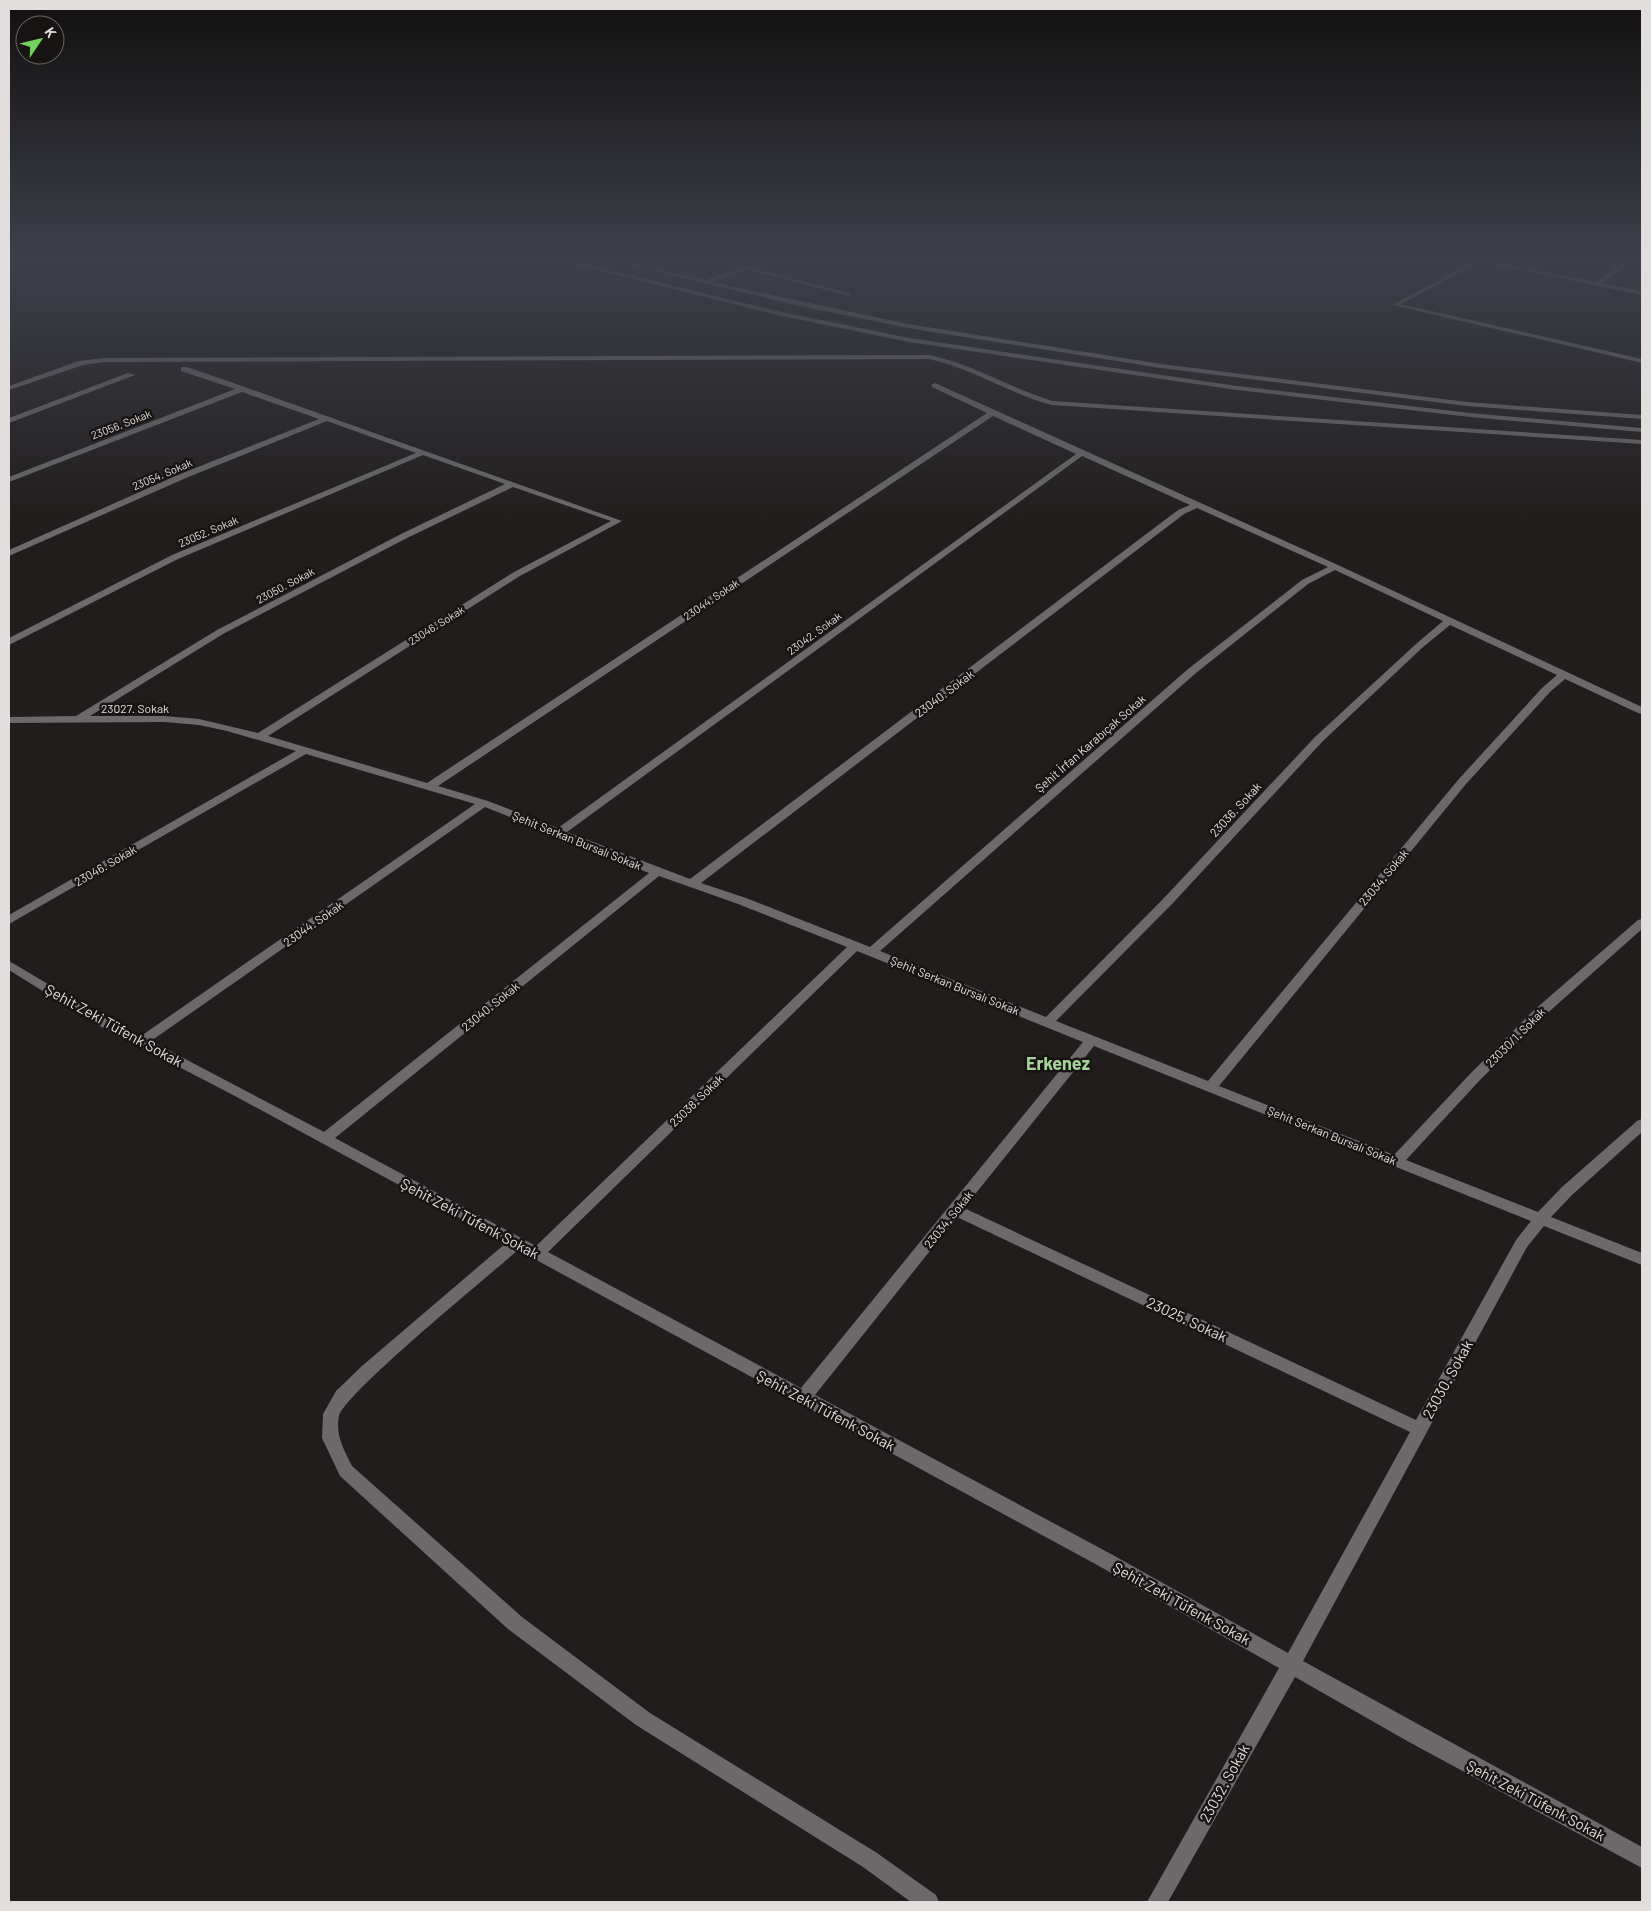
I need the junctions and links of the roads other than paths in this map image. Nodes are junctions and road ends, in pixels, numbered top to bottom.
1 (972, 349) edge
2 (1055, 349) edge
3 (1590, 349) edge
4 (1642, 361) edge
5 (184, 369) dead end
6 (131, 375) dead end
7 (936, 385) dead end
8 (9, 388) edge
9 (242, 389) junction
10 (992, 413) junction
11 (1642, 417) edge
12 (326, 419) junction
13 (9, 421) edge
14 (1642, 430) edge
15 (1642, 442) edge
16 (422, 453) junction
17 (1082, 453) junction
18 (9, 480) edge
19 (512, 484) junction
20 (1198, 505) junction
21 (9, 553) edge
22 (1335, 568) junction
23 (1449, 620) junction
24 (9, 642) edge
25 (1564, 674) junction
26 (1642, 711) edge
27 (9, 720) edge
28 (76, 720) junction
29 (259, 737) junction
30 (304, 750) junction
31 (430, 786) junction
32 (484, 803) junction
33 (560, 832) junction
34 (657, 872) junction
35 (692, 884) junction
36 (9, 920) edge
37 (1642, 923) edge
38 (855, 946) junction
39 (872, 952) junction
40 (9, 965) edge
41 (1048, 1022) junction
42 (1092, 1040) junction
43 (141, 1042) junction
44 (1211, 1087) junction
45 (1642, 1124) edge
46 (324, 1139) junction
47 (1397, 1161) junction
48 (955, 1210) junction
49 (1541, 1219) junction
50 (516, 1243) junction
51 (537, 1254) junction
52 (1642, 1259) edge
53 (803, 1398) junction
54 (1419, 1429) junction
55 (1291, 1665) junction
56 (1642, 1858) edge
57 (929, 1902) edge
58 (1157, 1902) edge

1 - 14 street
2 - 11 street
3 - 4 street
5 - 9 street
6 - 13 street
7 - 10 street
8 - 15 street
9 - 12 street
9 - 18 street, 23056. Sokak
10 - 17 street
10 - 31 street, 23044. Sokak
12 - 16 street
12 - 21 street, 23054. Sokak
16 - 19 street
16 - 24 street, 23052. Sokak
17 - 20 street
17 - 33 street, 23042. Sokak
19 - 28 street, 23050. Sokak
19 - 29 street, 23046. Sokak
20 - 22 street
20 - 35 street, 23040. Sokak
22 - 23 street
22 - 39 street, Şehit İrfan Karabıçak Sokak
23 - 25 street
23 - 41 street, 23036. Sokak
25 - 26 street
25 - 44 street, 23034. Sokak
27 - 28 street, 23027. Sokak
28 - 29 street, 23027. Sokak
29 - 30 street, Şehit Serkan Bursalı Sokak
30 - 31 street, Şehit Serkan Bursalı Sokak
30 - 36 street, 23046. Sokak
31 - 32 street, Şehit Serkan Bursalı Sokak
32 - 33 street, Şehit Serkan Bursalı Sokak
32 - 43 street, 23044. Sokak
33 - 34 street, Şehit Serkan Bursalı Sokak
34 - 35 street, Şehit Serkan Bursalı Sokak
34 - 46 street, 23040. Sokak
35 - 38 street, Şehit Serkan Bursalı Sokak
37 - 47 street, 23030/1. Sokak
38 - 39 street, Şehit Serkan Bursalı Sokak
38 - 51 street, 23038. Sokak
39 - 41 street, Şehit Serkan Bursalı Sokak
40 - 43 street, Şehit Zeki Tüfenk Sokak
41 - 42 street, Şehit Serkan Bursalı Sokak
42 - 44 street, Şehit Serkan Bursalı Sokak
42 - 48 street, 23034. Sokak
43 - 46 street, Şehit Zeki Tüfenk Sokak
44 - 47 street, Şehit Serkan Bursalı Sokak
45 - 49 street, 23030. Sokak
46 - 50 street, Şehit Zeki Tüfenk Sokak
47 - 49 street, Şehit Serkan Bursalı Sokak
48 - 53 street, 23034. Sokak
48 - 54 street, 23025. Sokak
49 - 52 street, Şehit Serkan Bursalı Sokak
49 - 54 street, 23030. Sokak
50 - 51 street, Şehit Zeki Tüfenk Sokak
50 - 57 street
51 - 53 street, Şehit Zeki Tüfenk Sokak
53 - 55 street, Şehit Zeki Tüfenk Sokak
54 - 55 street, 23030. Sokak
55 - 56 street, Şehit Zeki Tüfenk Sokak
55 - 58 street, 23032. Sokak

